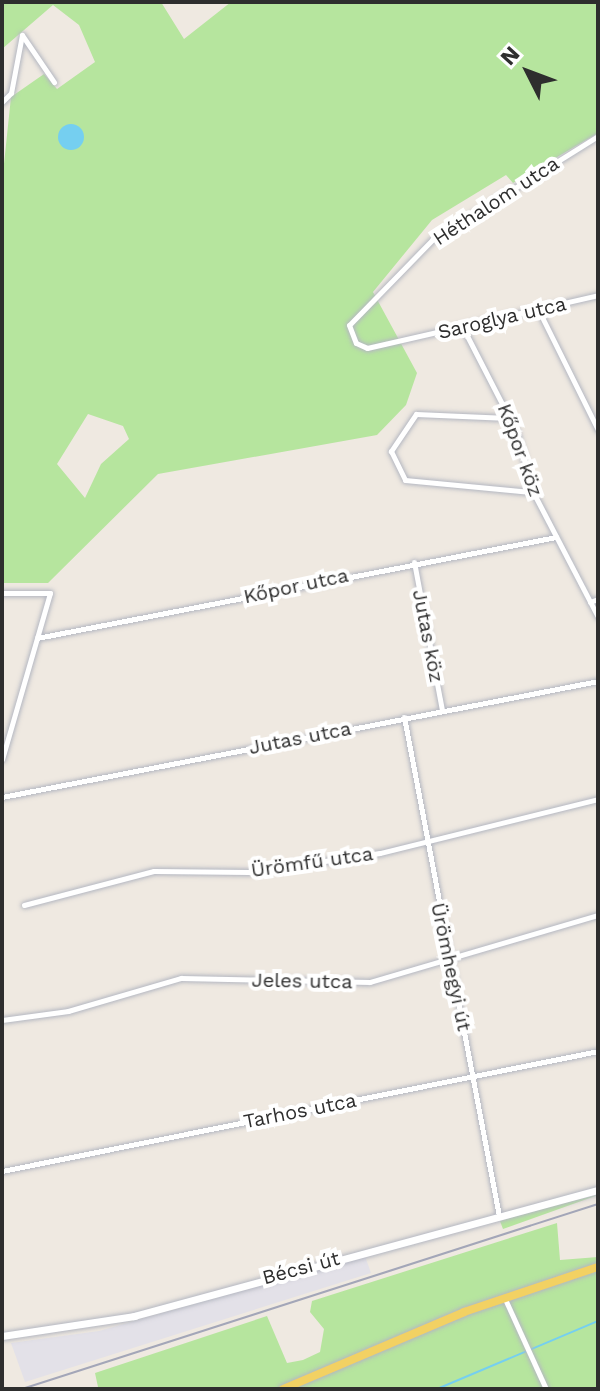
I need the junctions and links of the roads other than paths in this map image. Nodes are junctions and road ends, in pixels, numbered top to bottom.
1 (54, 82) dead end
2 (2, 102) edge
3 (598, 136) edge
4 (598, 295) edge
5 (539, 311) junction
6 (462, 326) junction
7 (407, 343) joint
8 (508, 418) junction
9 (598, 430) edge
10 (533, 492) junction
11 (556, 537) junction
12 (414, 562) junction
13 (2, 593) edge
14 (598, 599) edge
15 (590, 602) junction
16 (598, 617) edge
17 (37, 638) junction
18 (598, 681) edge
19 (442, 710) junction
20 (404, 717) junction
21 (2, 759) edge
22 (2, 797) edge
23 (598, 799) edge
24 (428, 843) junction
25 (24, 905) dead end
26 (598, 915) edge
27 (449, 960) junction
28 (2, 1020) edge
29 (598, 1051) edge
30 (473, 1077) junction
31 (2, 1171) edge
32 (598, 1190) edge
33 (499, 1216) junction
34 (598, 1267) edge
35 (505, 1297) junction
36 (2, 1336) edge
37 (283, 1389) edge
38 (546, 1389) edge

1 - 2 street
3 - 7 street, Héthalom utca
4 - 5 street, Saroglya utca
5 - 6 street, Saroglya utca
5 - 9 street
6 - 7 street, Saroglya utca
6 - 8 street, Kőpor köz
8 - 10 street, Kőpor köz
8 - 10 street
10 - 11 street, Kőpor köz
11 - 12 street, Kőpor utca
11 - 15 street, Kőpor köz
12 - 17 street, Kőpor utca
12 - 19 street, Jutas köz
13 - 17 street
14 - 15 street
15 - 16 street, Kőpor köz
17 - 21 street
18 - 19 street, Jutas utca
19 - 20 street, Jutas utca
20 - 22 street, Jutas utca
20 - 24 street, Ürömhegyi út
23 - 24 street, Ürömfű utca
24 - 25 street, Ürömfű utca
24 - 27 street, Ürömhegyi út
26 - 27 street, Jeles utca
27 - 28 street, Jeles utca
27 - 30 street, Ürömhegyi út
29 - 30 street, Tarhos utca
30 - 31 street, Tarhos utca
30 - 33 street, Ürömhegyi út
32 - 33 street, Bécsi út
33 - 36 street, Bécsi út
34 - 35 main road
35 - 37 main road
35 - 38 street

